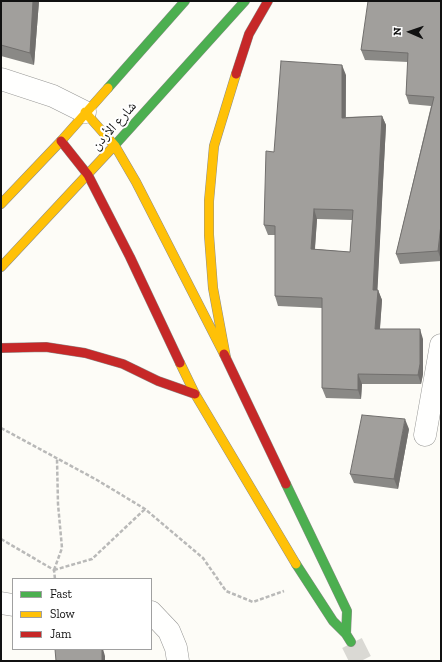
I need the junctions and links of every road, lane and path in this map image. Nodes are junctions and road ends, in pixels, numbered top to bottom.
1 (185, 1) edge
2 (245, 1) edge
3 (268, 1) edge
4 (1, 79) edge
5 (85, 112) junction
6 (61, 141) junction
7 (115, 146) junction
8 (88, 175) junction
9 (1, 204) edge
10 (1, 267) edge
11 (441, 345) edge
12 (1, 348) edge
13 (226, 358) junction
14 (195, 394) junction
15 (1, 428) edge
16 (425, 435) dead end
17 (57, 458) junction
18 (145, 509) junction
19 (1, 539) edge
20 (54, 570) junction
21 (55, 578) edge
22 (308, 583) junction
23 (1, 603) edge
24 (12, 605) edge
25 (152, 613) edge
26 (346, 634) junction
27 (352, 643) tunnel mouth
28 (178, 661) edge

1 - 5 main road
2 - 7 main road, شارع الأردن
3 - 13 main road
4 - 5 street
5 - 6 main road
5 - 7 main road
6 - 8 main road
6 - 9 main road
7 - 8 main road, شارع الأردن
7 - 13 main road
8 - 10 main road, شارع الأردن
8 - 14 main road
11 - 16 street
12 - 14 main road
13 - 26 main road
14 - 22 main road
15 - 17 path
17 - 18 path
17 - 20 path
18 - 20 path
18 - 22 path
19 - 20 path
20 - 21 path
22 - 26 main road
23 - 24 street
25 - 28 street
26 - 27 main road

